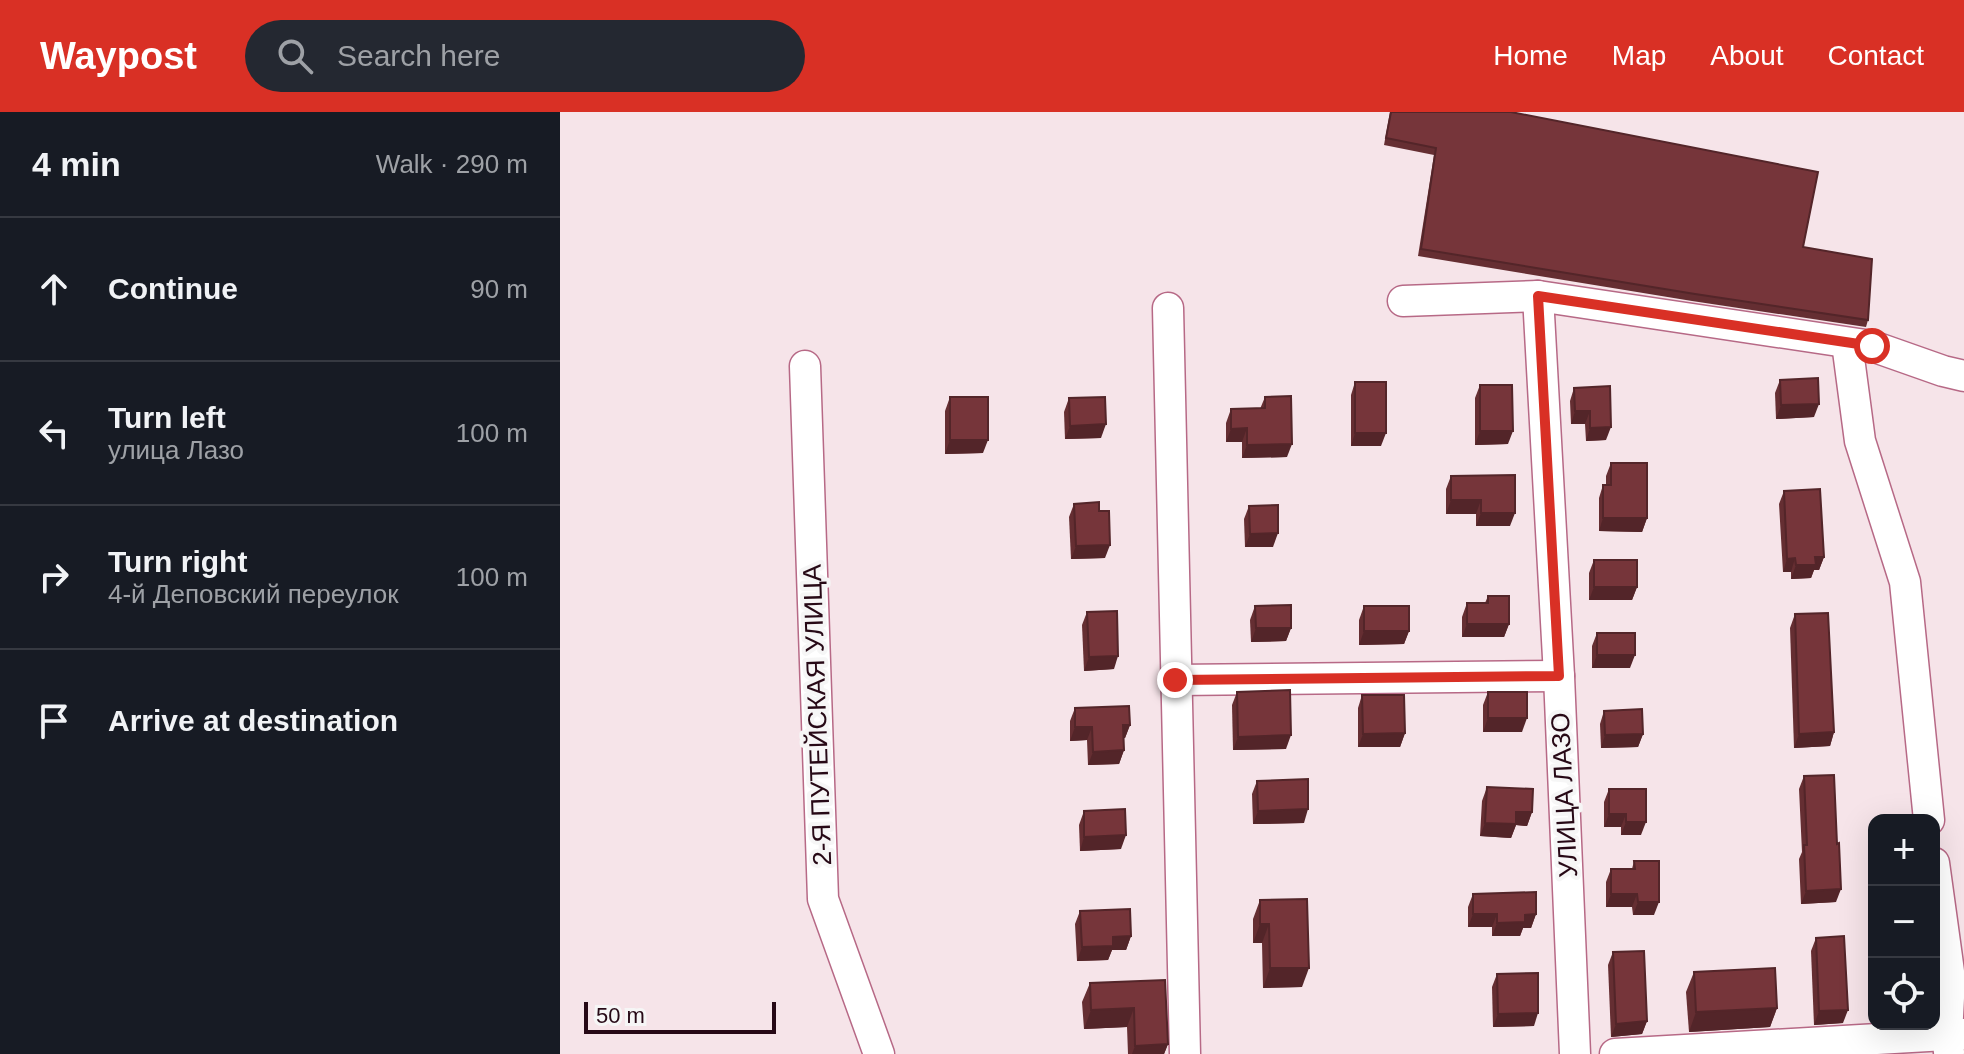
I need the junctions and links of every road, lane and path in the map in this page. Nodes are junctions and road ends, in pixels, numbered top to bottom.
1 (1538, 296) junction
2 (1403, 301) dead end
3 (1168, 308) dead end
4 (1847, 343) junction
5 (805, 366) dead end
6 (1964, 376) edge
7 (1559, 676) junction
8 (1175, 680) junction
9 (1928, 814) edge
10 (1937, 886) edge
11 (1953, 1041) edge
12 (879, 1054) edge
13 (1185, 1054) edge
14 (1575, 1054) edge
15 (1615, 1054) edge

1 - 2 street
1 - 4 street
1 - 7 street, УЛИЦА ЛАЗО
3 - 8 street
4 - 6 street
4 - 9 street
5 - 12 street, 2-Я ПУТЕЙСКАЯ УЛИЦА
7 - 8 street
7 - 14 street, УЛИЦА ЛАЗО
8 - 13 street
10 - 11 street
11 - 15 street

